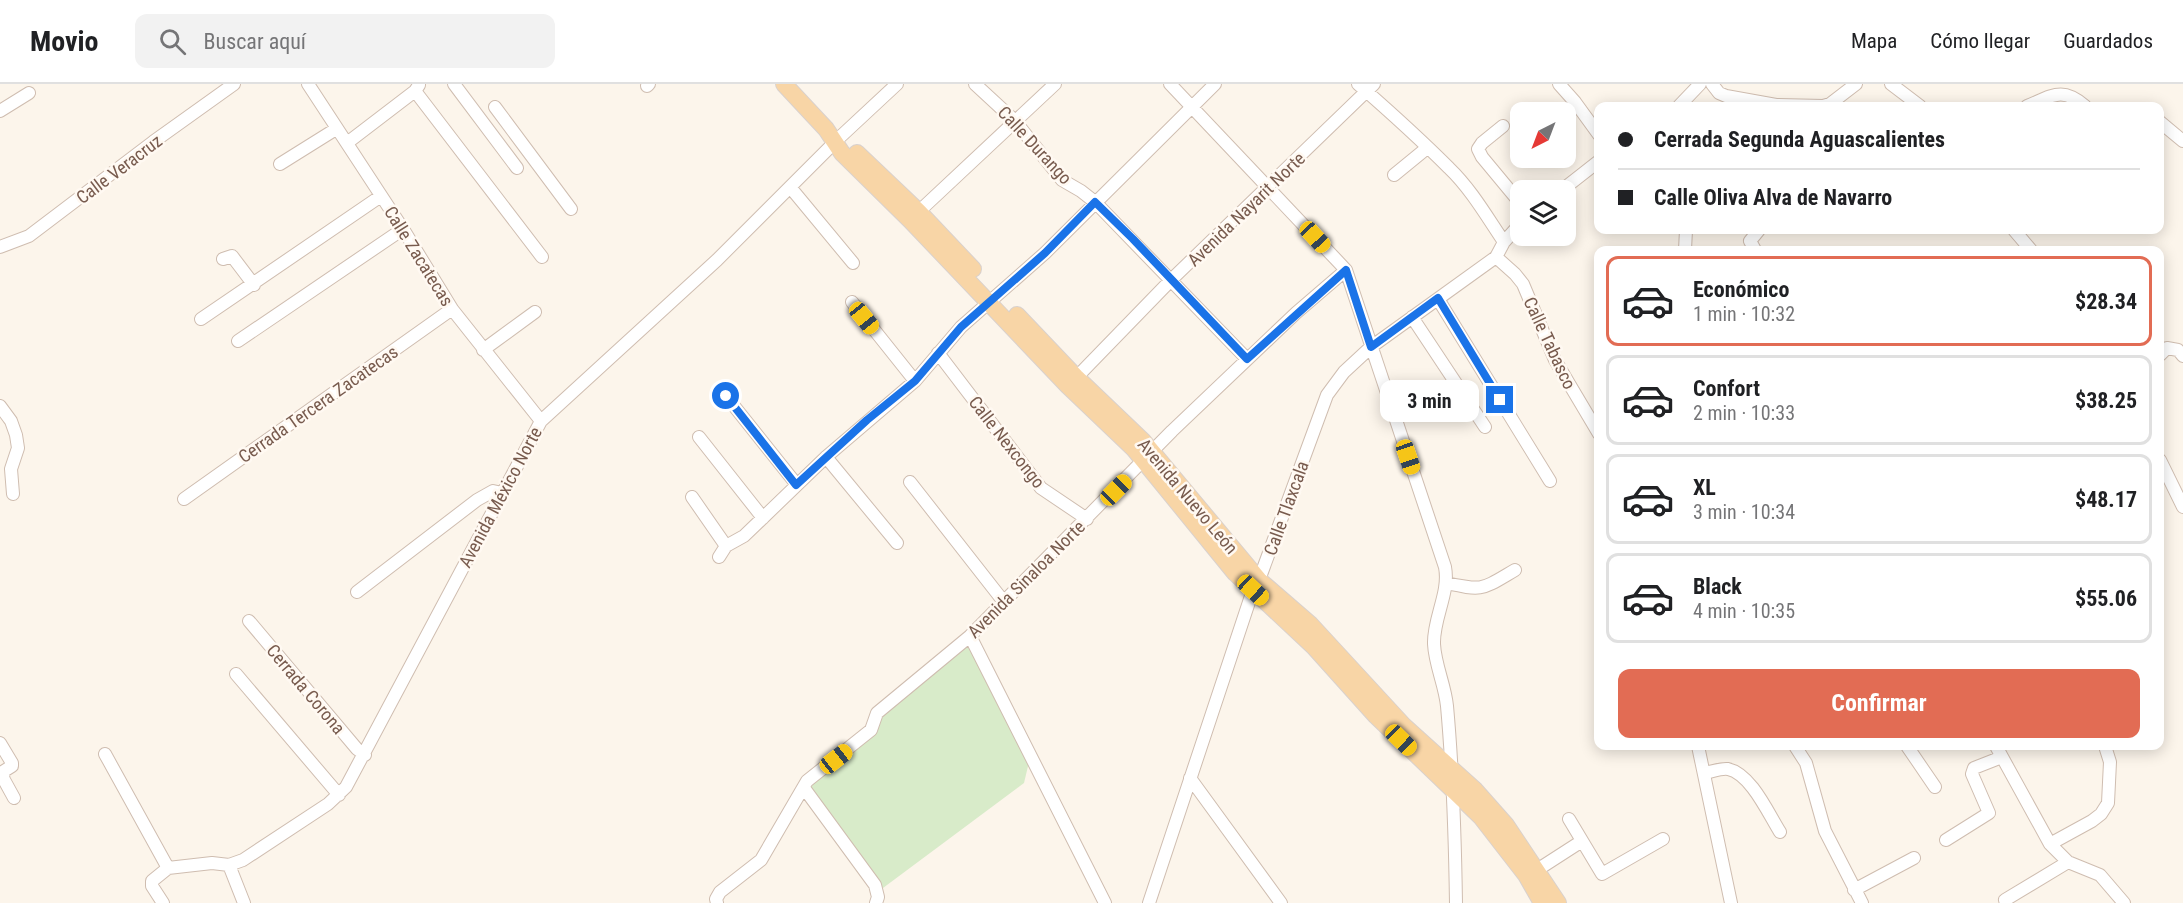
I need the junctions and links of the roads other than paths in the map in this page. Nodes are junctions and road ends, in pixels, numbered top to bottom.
1 (234, 84) edge
2 (308, 84) edge
3 (454, 84) edge
4 (784, 84) edge
5 (897, 84) edge
6 (975, 84) edge
7 (1055, 84) edge
8 (1170, 84) edge
9 (1215, 84) edge
10 (1559, 84) edge
11 (1700, 84) edge
12 (1712, 84) edge
13 (1856, 84) edge
14 (1891, 84) edge
15 (1366, 86) edge
16 (418, 88) edge
17 (29, 93) dead end
18 (1691, 95) edge
19 (1759, 102) edge
20 (1833, 102) edge
21 (1915, 102) edge
22 (2037, 102) edge
23 (2080, 102) edge
24 (1192, 106) junction
25 (495, 107) dead end
26 (0, 111) edge
27 (1015, 121) junction
28 (2164, 125) edge
29 (1503, 126) dead end
30 (1594, 128) edge
31 (336, 129) junction
32 (517, 137) junction
33 (833, 137) junction
34 (2183, 141) edge
35 (347, 143) junction
36 (1427, 148) junction
37 (502, 149) junction
38 (280, 164) dead end
39 (1594, 165) edge
40 (517, 168) dead end
41 (1394, 176) dead end
42 (1575, 180) edge
43 (790, 187) junction
44 (1269, 187) junction
45 (1510, 191) edge
46 (381, 196) junction
47 (1095, 202) junction
48 (571, 209) dead end
49 (914, 216) junction
50 (403, 229) junction
51 (2017, 234) edge
52 (1510, 236) edge
53 (1504, 242) junction
54 (2028, 246) edge
55 (0, 247) edge
56 (542, 257) dead end
57 (1496, 257) junction
58 (223, 259) dead end
59 (853, 263) dead end
60 (1346, 270) junction
61 (1172, 280) junction
62 (254, 285) junction
63 (993, 298) junction
64 (1438, 298) junction
65 (852, 302) dead end
66 (452, 309) junction
67 (535, 312) dead end
68 (1412, 317) junction
69 (201, 319) dead end
70 (238, 341) dead end
71 (1371, 347) junction
72 (483, 350) junction
73 (2164, 351) edge
74 (938, 353) junction
75 (2183, 356) edge
76 (1247, 359) junction
77 (915, 381) junction
78 (1072, 382) junction
79 (726, 396) dead end
80 (0, 406) edge
81 (541, 421) junction
82 (1594, 426) edge
83 (1485, 427) dead end
84 (699, 437) dead end
85 (1149, 456) junction
86 (826, 457) junction
87 (2164, 469) edge
88 (1550, 481) dead end
89 (910, 482) dead end
90 (796, 485) junction
91 (502, 493) junction
92 (13, 494) dead end
93 (692, 497) dead end
94 (184, 499) dead end
95 (2183, 507) edge
96 (763, 519) junction
97 (1087, 519) junction
98 (897, 543) dead end
99 (726, 546) junction
100 (719, 557) dead end
101 (1515, 570) dead end
102 (1446, 583) junction
103 (1256, 585) junction
104 (357, 592) dead end
105 (1004, 602) junction
106 (249, 621) dead end
107 (970, 636) junction
108 (236, 674) dead end
109 (0, 743) edge
110 (1699, 750) edge
111 (1798, 750) edge
112 (1910, 750) edge
113 (1998, 750) edge
114 (2106, 750) edge
115 (105, 754) dead end
116 (365, 755) junction
117 (2002, 757) junction
118 (1453, 769) junction
119 (1704, 773) junction
120 (1190, 778) junction
121 (806, 785) junction
122 (1935, 787) dead end
123 (1454, 789) junction
124 (339, 795) junction
125 (14, 798) dead end
126 (1569, 819) dead end
127 (1780, 832) dead end
128 (1663, 839) dead end
129 (1946, 840) dead end
130 (1582, 841) junction
131 (2050, 844) junction
132 (1914, 858) dead end
133 (2068, 862) junction
134 (229, 865) junction
135 (168, 868) junction
136 (1538, 870) junction
137 (1854, 890) junction
138 (163, 903) edge
139 (244, 903) edge
140 (717, 903) edge
141 (876, 903) edge
142 (1105, 903) edge
143 (1149, 903) edge
144 (1281, 903) edge
145 (1456, 903) edge
146 (1542, 903) edge
147 (1558, 903) edge
148 (1731, 903) edge
149 (1862, 903) edge
150 (2007, 903) edge
151 (2124, 903) edge

1 - 55 street, Calle Veracruz
2 - 31 street, Calle Zacatecas
3 - 37 street
4 - 33 main road, Avenida Nuevo León
5 - 33 street, Avenida México Norte
6 - 27 street, Calle Durango
7 - 27 street
8 - 24 street
9 - 24 street
10 - 30 street
11 - 18 street
12 - 19 street
13 - 20 street
14 - 21 street
15 - 36 street
15 - 44 street, Avenida Nayarit Norte
16 - 35 street
16 - 56 street
17 - 26 street
22 - 23 street
24 - 44 street
24 - 47 street
25 - 32 street
27 - 47 street, Calle Durango
27 - 49 street
28 - 34 street
29 - 45 street
31 - 35 street, Calle Zacatecas
31 - 38 street
32 - 37 street
32 - 48 street
33 - 43 street, Avenida México Norte
33 - 49 main road, Avenida Nuevo León
35 - 46 street, Calle Zacatecas
36 - 41 street
36 - 53 street
37 - 40 street
39 - 42 street
43 - 59 street
43 - 81 street, Avenida México Norte
44 - 60 street
44 - 61 street, Avenida Nayarit Norte
46 - 50 street, Calle Zacatecas
46 - 62 street
47 - 61 street, Calle Durango
47 - 63 street
49 - 63 main road, Avenida Nuevo León
50 - 66 street, Calle Zacatecas
50 - 70 street
51 - 54 street
52 - 53 street, Calle Tlaxcala
53 - 57 street, Calle Tlaxcala
57 - 64 street, Calle Tlaxcala
57 - 82 street, Calle Tabasco
58 - 62 street
60 - 71 street
60 - 76 street, Avenida Sinaloa Norte
61 - 76 street, Calle Durango
61 - 78 street, Avenida Nayarit Norte
62 - 69 street
63 - 74 street
63 - 78 main road, Avenida Nuevo León
64 - 68 street, Calle Tlaxcala
64 - 88 street
65 - 77 street
66 - 72 street, Calle Zacatecas
66 - 94 street, Cerrada Tercera Zacatecas
67 - 72 street
68 - 71 street, Calle Tlaxcala
68 - 83 street
71 - 102 street
71 - 103 street, Calle Tlaxcala
72 - 81 street, Calle Zacatecas
73 - 75 street
74 - 77 street
74 - 97 street, Calle Nexcongo
76 - 85 street, Avenida Sinaloa Norte
77 - 86 street
78 - 85 main road, Avenida Nuevo León
79 - 90 street
80 - 92 street
81 - 91 street, Avenida México Norte
84 - 96 street
85 - 97 street, Avenida Sinaloa Norte
85 - 103 main road, Avenida Nuevo León
86 - 90 street
86 - 98 street
87 - 95 street
89 - 105 street
90 - 96 street
91 - 104 street
91 - 116 street, Avenida México Norte
93 - 99 street
96 - 99 street
97 - 105 street, Avenida Sinaloa Norte
99 - 100 street
101 - 102 street
102 - 118 street
103 - 118 main road, Avenida Nuevo León
103 - 120 street, Calle Tlaxcala
103 - 123 main road, Avenida Nuevo León
105 - 107 street, Avenida Sinaloa Norte
106 - 116 street, Cerrada Corona
107 - 121 street, Avenida Sinaloa Norte
107 - 142 street
108 - 124 street
109 - 125 street
110 - 119 street
111 - 137 street
112 - 122 street
113 - 117 street
114 - 131 street
115 - 135 street
116 - 124 street, Avenida México Norte
117 - 129 street
117 - 131 street
118 - 123 street
118 - 136 main road, Avenida Nuevo León
119 - 127 street
119 - 148 street
120 - 143 street, Calle Tlaxcala
120 - 144 street
121 - 140 street
121 - 141 street
123 - 145 street
123 - 146 main road, Avenida Nuevo León
124 - 134 street, Avenida México Norte
126 - 130 street
128 - 130 street
130 - 136 street
131 - 133 street
132 - 137 street
133 - 150 street
133 - 151 street
134 - 135 street, Avenida México Norte
134 - 139 street
135 - 138 street
136 - 147 main road, Avenida Nuevo León
137 - 149 street

